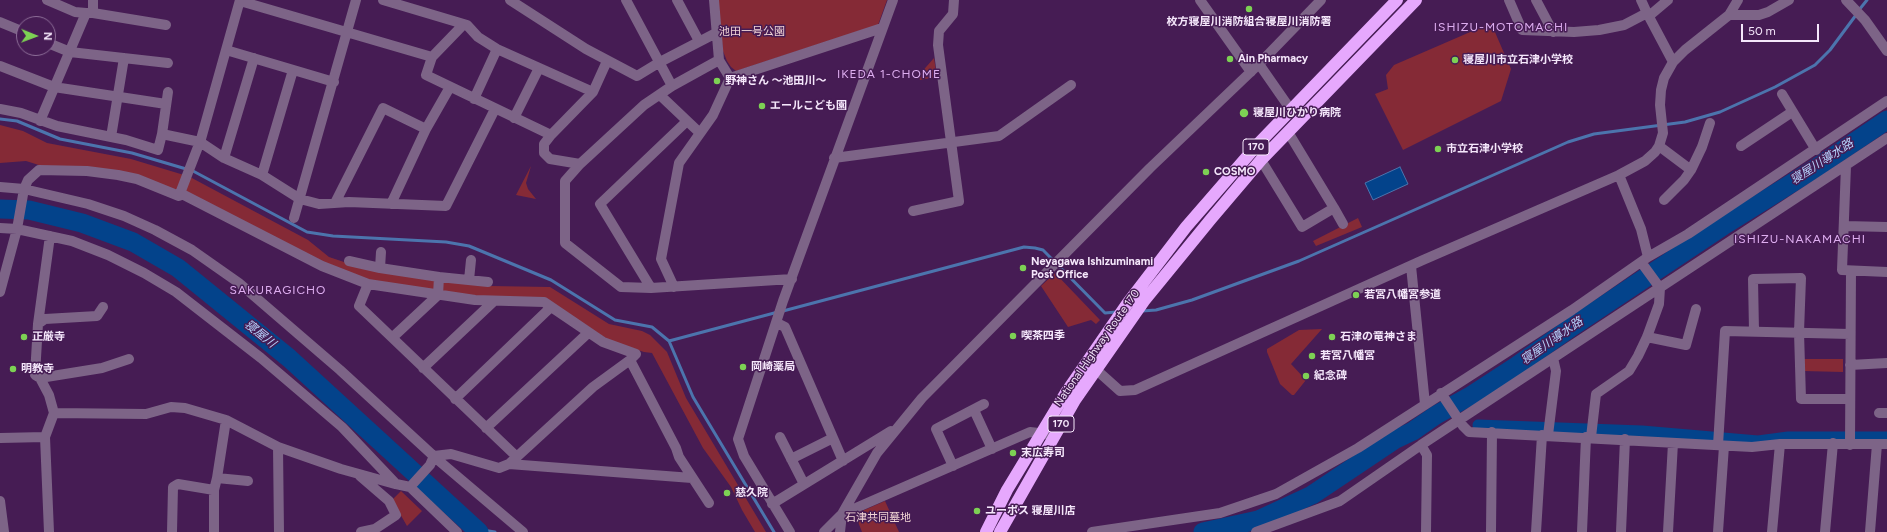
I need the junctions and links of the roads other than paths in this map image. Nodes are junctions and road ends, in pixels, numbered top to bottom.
1 (47, 0) edge
2 (93, 0) edge
3 (240, 0) edge
4 (356, 0) edge
5 (383, 0) edge
6 (510, 0) edge
7 (626, 0) edge
8 (677, 0) edge
9 (714, 0) edge
10 (893, 0) edge
11 (954, 0) edge
12 (1200, 0) edge
13 (1321, 0) edge
14 (1397, 0) edge
15 (1416, 0) edge
16 (1509, 0) edge
17 (1536, 0) edge
18 (1641, 0) edge
19 (1668, 0) edge
20 (1738, 0) edge
21 (1789, 0) edge
22 (1846, 0) edge
23 (1776, 3) edge
24 (90, 13) junction
25 (1648, 14) junction
26 (1729, 15) junction
27 (0, 22) edge
28 (463, 24) junction
29 (166, 25) dead end
30 (882, 28) junction
31 (16, 29) edge
32 (347, 32) junction
33 (1553, 32) junction
34 (716, 33) junction
35 (699, 41) junction
36 (56, 46) edge
37 (497, 49) junction
38 (226, 50) junction
39 (1887, 51) edge
40 (70, 52) junction
41 (432, 57) junction
42 (124, 58) junction
43 (254, 58) junction
44 (719, 60) junction
45 (607, 61) junction
46 (660, 62) junction
47 (1673, 62) junction
48 (168, 63) dead end
49 (1259, 64) junction
50 (0, 66) edge
51 (539, 68) junction
52 (293, 70) junction
53 (1250, 72) junction
54 (730, 78) junction
55 (334, 82) junction
56 (1071, 85) dead end
57 (672, 86) junction
58 (54, 87) junction
59 (450, 87) junction
60 (168, 92) dead end
61 (593, 92) junction
62 (660, 94) junction
63 (1782, 94) dead end
64 (117, 97) junction
65 (474, 98) junction
66 (1887, 101) edge
67 (166, 104) junction
68 (0, 109) edge
69 (495, 109) junction
70 (1291, 110) junction
71 (1792, 112) junction
72 (514, 118) junction
73 (40, 121) junction
74 (687, 121) junction
75 (1710, 123) dead end
76 (426, 129) junction
77 (1288, 132) junction
78 (700, 133) junction
79 (162, 134) junction
80 (551, 135) junction
81 (111, 137) junction
82 (1887, 138) edge
83 (200, 142) junction
84 (951, 142) junction
85 (1659, 146) junction
86 (1741, 146) dead end
87 (1816, 150) junction
88 (224, 158) junction
89 (834, 158) junction
90 (1261, 160) junction
91 (580, 164) junction
92 (1846, 166) junction
93 (1691, 170) junction
94 (1619, 175) junction
95 (262, 176) junction
96 (0, 187) edge
97 (180, 193) junction
98 (23, 194) junction
99 (300, 199) junction
100 (1664, 200) dead end
101 (335, 203) junction
102 (391, 204) junction
103 (1334, 208) junction
104 (913, 211) dead end
105 (294, 218) dead end
106 (1343, 224) dead end
107 (1844, 226) junction
108 (18, 227) junction
109 (1887, 227) edge
110 (0, 228) edge
111 (50, 236) junction
112 (381, 252) dead end
113 (471, 260) dead end
114 (349, 261) dead end
115 (1644, 261) junction
116 (1411, 266) junction
117 (380, 268) junction
118 (1851, 271) junction
119 (1887, 272) edge
120 (439, 277) junction
121 (792, 279) junction
122 (469, 280) junction
123 (488, 282) dead end
124 (368, 284) junction
125 (674, 286) junction
126 (1659, 286) junction
127 (651, 288) junction
128 (0, 292) edge
129 (438, 295) junction
130 (494, 301) junction
131 (103, 307) dead end
132 (551, 307) junction
133 (1696, 309) dead end
134 (777, 322) junction
135 (38, 324) junction
136 (1754, 331) junction
137 (1799, 332) junction
138 (588, 333) junction
139 (1850, 334) junction
140 (393, 337) junction
141 (1647, 337) junction
142 (1553, 358) junction
143 (129, 359) dead end
144 (630, 360) junction
145 (1087, 362) junction
146 (1887, 363) edge
147 (1850, 365) junction
148 (424, 368) junction
149 (1097, 370) junction
150 (40, 378) junction
151 (1442, 395) junction
152 (455, 399) junction
153 (1850, 399) junction
154 (984, 404) dead end
155 (1425, 404) junction
156 (974, 410) junction
157 (54, 413) junction
158 (1458, 419) junction
159 (226, 420) junction
160 (486, 428) junction
161 (896, 428) junction
162 (1547, 431) junction
163 (1492, 432) junction
164 (1041, 433) junction
165 (1054, 435) junction
166 (45, 437) junction
167 (780, 437) dead end
168 (1589, 437) junction
169 (0, 438) edge
170 (833, 438) junction
171 (1625, 439) junction
172 (1720, 441) junction
173 (1673, 443) junction
174 (1833, 443) junction
175 (1780, 444) junction
176 (1882, 444) edge
177 (1421, 445) junction
178 (1850, 445) junction
179 (278, 447) junction
180 (992, 449) junction
181 (791, 459) junction
182 (432, 460) junction
183 (513, 461) junction
184 (843, 461) junction
185 (953, 466) junction
186 (357, 473) junction
187 (217, 478) junction
188 (692, 478) junction
189 (248, 480) dead end
190 (396, 484) junction
191 (412, 484) junction
192 (804, 484) junction
193 (214, 490) junction
194 (0, 501) edge
195 (709, 503) dead end
196 (772, 504) junction
197 (842, 514) junction
198 (375, 530) edge
199 (4, 532) edge
200 (49, 532) edge
201 (172, 532) edge
202 (214, 532) edge
203 (279, 532) edge
204 (361, 532) edge
205 (457, 532) edge
206 (523, 532) edge
207 (790, 532) edge
208 (824, 532) edge
209 (840, 532) edge
210 (986, 532) edge
211 (1000, 532) edge
212 (1092, 532) edge
213 (1256, 532) edge
214 (1426, 532) edge
215 (1491, 532) edge
216 (1536, 532) edge
217 (1582, 532) edge
218 (1621, 532) edge
219 (1668, 532) edge
220 (1718, 532) edge
221 (1772, 532) edge
222 (1825, 532) edge
223 (1870, 532) edge

1 - 24 street
2 - 24 street
3 - 32 street
3 - 38 street
4 - 32 street
5 - 28 street
6 - 45 street
7 - 46 street
8 - 35 street
9 - 34 street
10 - 30 street
11 - 84 street
12 - 53 street
13 - 49 street
14 - 70 highway, National Highway Route 170 / 170
15 - 77 highway, National Highway Route 170 / 170
16 - 33 street
17 - 33 street
18 - 25 street
19 - 25 street
20 - 26 street
21 - 23 street
22 - 39 street
23 - 26 street
24 - 29 street
24 - 40 street
25 - 33 street
25 - 47 street
26 - 47 street
27 - 31 street
28 - 37 street
28 - 41 street
30 - 54 street
30 - 89 street
32 - 41 street
32 - 55 street
34 - 35 street
34 - 44 street
35 - 46 street
36 - 40 street
37 - 51 street
37 - 65 street
38 - 43 street
38 - 83 street
40 - 42 street
40 - 58 street
41 - 59 street
42 - 48 street
42 - 64 street
43 - 52 street
43 - 88 street
44 - 54 street
44 - 57 street
45 - 46 street
45 - 61 street
46 - 57 street
47 - 85 street
49 - 53 street
49 - 70 street
50 - 58 street
51 - 61 street
51 - 72 street
52 - 55 street
52 - 95 street
53 - 161 street
54 - 78 street
55 - 99 street
56 - 84 street
57 - 62 street
58 - 64 street
58 - 73 street
59 - 65 street
59 - 76 street
60 - 67 street
61 - 80 street
62 - 74 street
62 - 91 street
63 - 71 street
64 - 67 street
64 - 81 street
65 - 69 street
66 - 87 street
67 - 79 street
68 - 73 street
69 - 72 street
69 - 102 street
70 - 145 highway, National Highway Route 170 / 170
71 - 86 street
71 - 87 street
72 - 80 street
73 - 81 street
74 - 78 street
74 - 127 street
75 - 93 street
76 - 101 street
76 - 102 street
77 - 90 highway, National Highway Route 170 / 170
77 - 103 street
78 - 125 street
79 - 81 street
79 - 83 street
80 - 91 street
82 - 92 street
83 - 88 street
83 - 97 street
84 - 89 street
84 - 104 street
85 - 93 street
85 - 94 street
87 - 115 street
88 - 95 street
89 - 121 street
90 - 103 street
90 - 149 highway, National Highway Route 170 / 170
91 - 127 street
92 - 107 street
92 - 126 street
93 - 100 street
94 - 115 street
94 - 116 street
95 - 99 street
96 - 98 street
97 - 98 street
97 - 124 street
98 - 108 street
98 - 182 street
99 - 101 street
99 - 105 street
101 - 102 street
103 - 106 street
107 - 109 street
107 - 118 street
108 - 110 street
108 - 111 street
108 - 128 street
111 - 135 street
111 - 190 street
112 - 117 street
113 - 122 street
114 - 117 street
115 - 126 street
115 - 151 street
116 - 149 street
116 - 155 street
117 - 120 street
118 - 119 street
118 - 139 street
120 - 122 street
120 - 129 street
121 - 125 street
121 - 134 street
122 - 123 street
124 - 129 street
124 - 140 street
125 - 127 street
126 - 141 street
126 - 142 street
129 - 130 street
129 - 140 street
130 - 132 street
130 - 148 street
131 - 135 street
132 - 138 street
132 - 152 street
133 - 141 street
134 - 170 street
134 - 196 street
135 - 150 street
136 - 137 street
136 - 137 street
136 - 172 street
137 - 139 street
137 - 153 street
138 - 144 street
138 - 160 street
139 - 147 street
140 - 148 street
141 - 168 street
142 - 158 street
142 - 162 street
143 - 150 street
144 - 183 street
144 - 188 street
145 - 149 street
145 - 164 highway, National Highway Route 170 / 170
146 - 147 street
147 - 153 street
148 - 152 street
149 - 165 highway, National Highway Route 170 / 170
150 - 157 street
151 - 155 street
151 - 158 street
152 - 160 street
153 - 178 street
154 - 156 street
155 - 212 street
156 - 180 street
156 - 185 street
157 - 159 street
157 - 166 street
158 - 163 street
158 - 177 street
159 - 179 street
159 - 187 street
160 - 183 street
161 - 184 street
161 - 197 street
162 - 163 street
162 - 168 street
162 - 216 street
163 - 215 street
164 - 165 street
164 - 180 street
164 - 210 highway, National Highway Route 170 / 170
165 - 211 highway, National Highway Route 170 / 170
166 - 169 street
166 - 200 street
167 - 181 street
168 - 171 street
168 - 217 street
170 - 181 street
170 - 184 street
171 - 173 street
171 - 218 street
172 - 173 street
172 - 175 street
172 - 220 street
173 - 219 street
174 - 175 street
174 - 178 street
174 - 222 street
175 - 221 street
176 - 178 street
176 - 223 street
177 - 213 street
177 - 214 street
179 - 186 street
179 - 203 street
180 - 185 street
181 - 192 street
182 - 183 street
182 - 191 street
182 - 206 street
183 - 188 street
184 - 192 street
185 - 197 street
186 - 190 street
186 - 198 street
187 - 189 street
187 - 193 street
188 - 195 street
190 - 191 street
191 - 205 street
192 - 196 street
193 - 201 street
193 - 202 street
194 - 199 street
196 - 207 street
197 - 208 street
197 - 209 street
198 - 204 street

